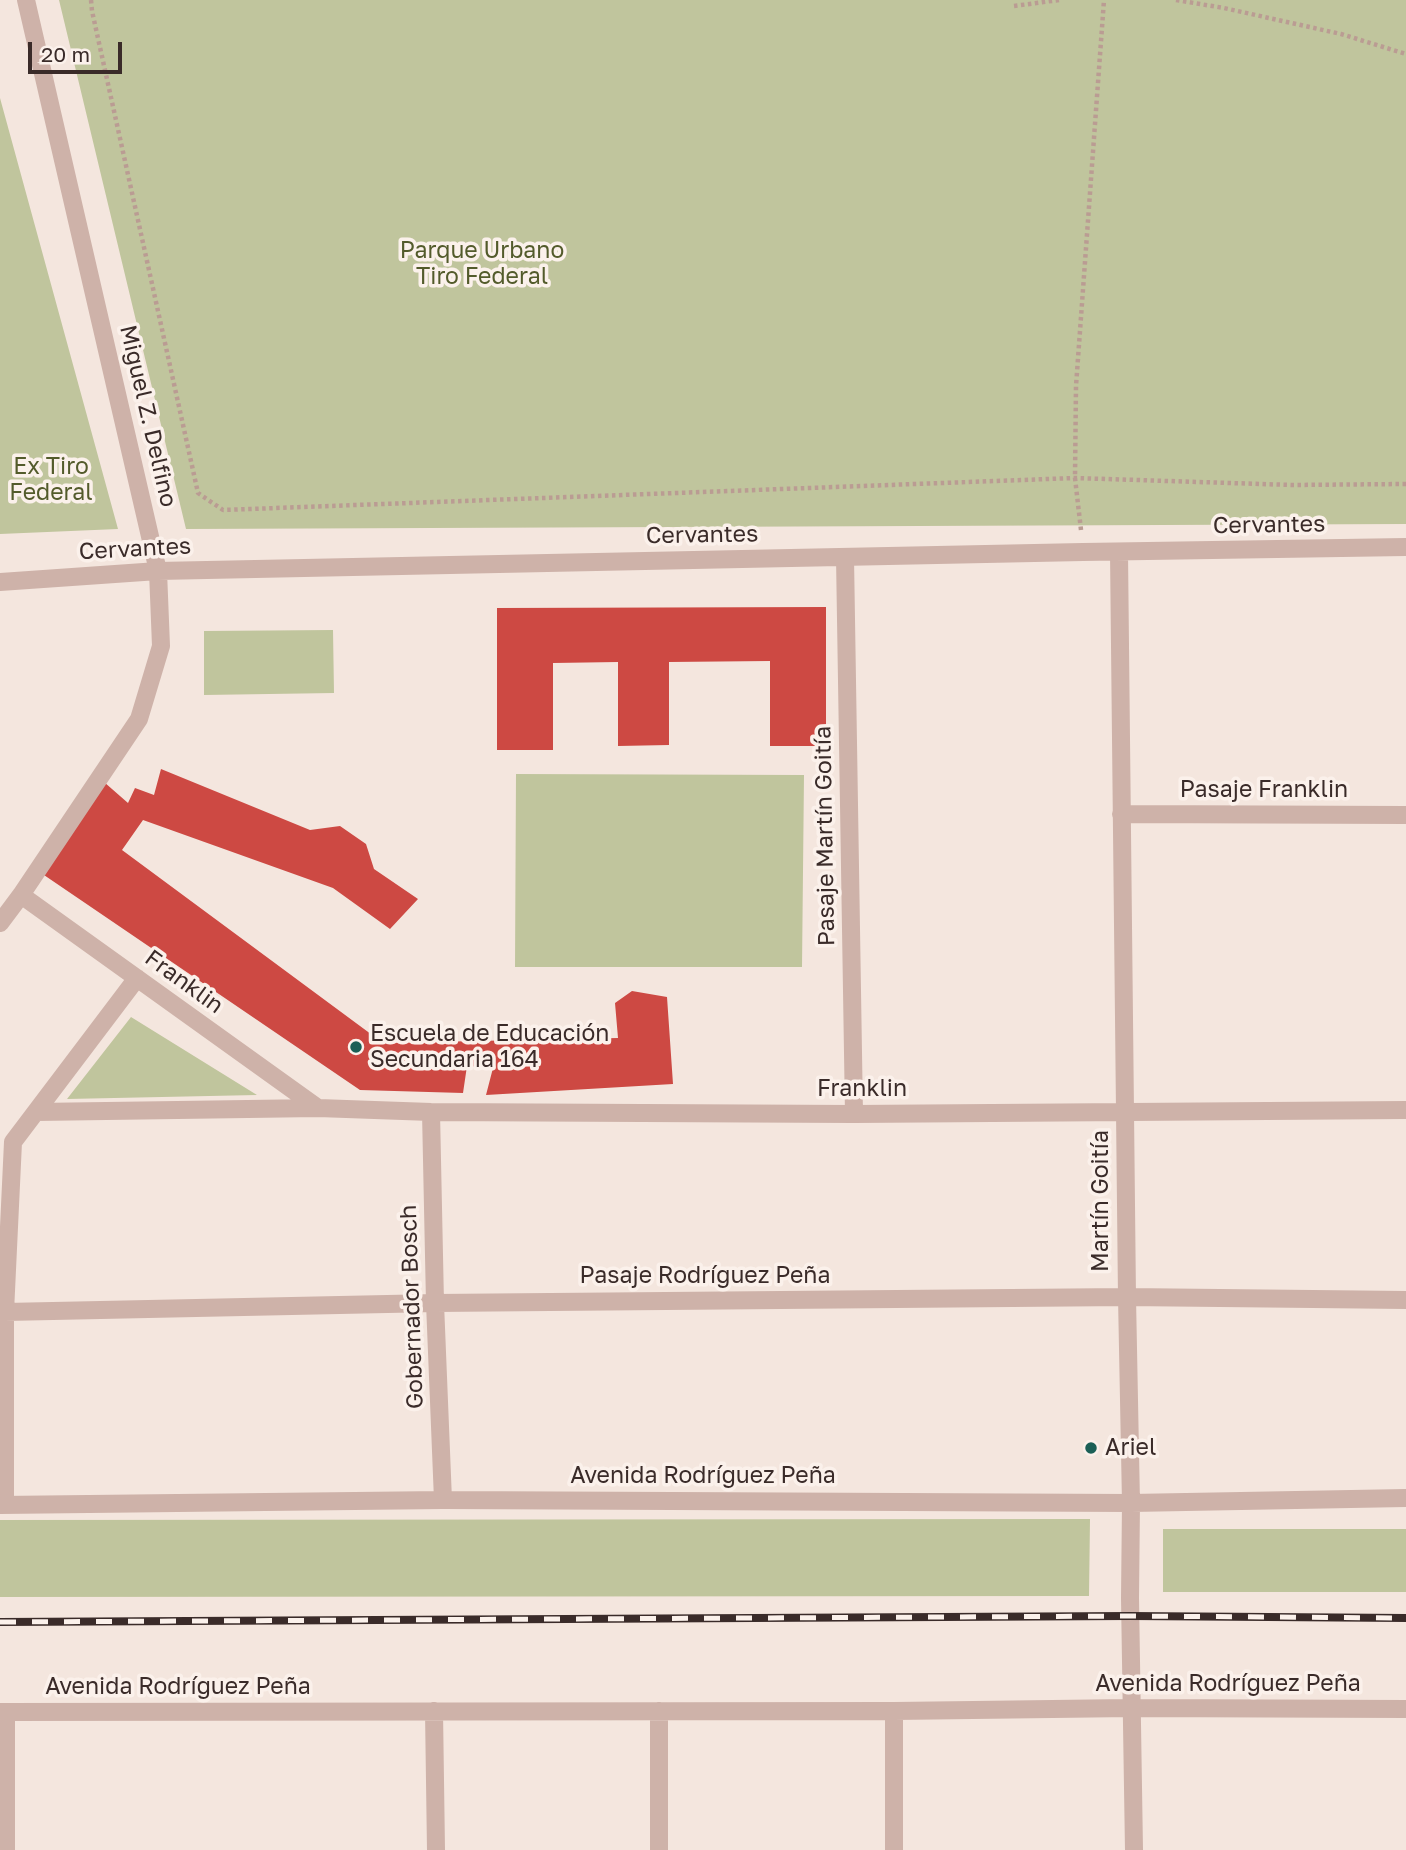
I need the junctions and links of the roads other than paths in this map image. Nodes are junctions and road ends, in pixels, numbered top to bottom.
1 (26, 0) edge
2 (1406, 547) edge
3 (1119, 552) junction
4 (845, 557) junction
5 (158, 571) junction
6 (0, 582) edge
7 (1121, 814) junction
8 (1406, 815) edge
9 (21, 895) junction
10 (0, 923) edge
11 (137, 978) junction
12 (318, 1108) junction
13 (1406, 1110) edge
14 (1125, 1111) junction
15 (36, 1112) junction
16 (431, 1112) junction
17 (854, 1114) junction
18 (1126, 1297) junction
19 (1406, 1300) edge
20 (435, 1303) junction
21 (5, 1312) junction
22 (1406, 1498) edge
23 (443, 1500) junction
24 (1131, 1503) junction
25 (3, 1505) edge
26 (1132, 1708) junction
27 (1406, 1709) edge
28 (659, 1711) junction
29 (894, 1711) junction
30 (3, 1712) edge
31 (434, 1712) junction
32 (6, 1850) edge
33 (436, 1850) edge
34 (659, 1850) edge
35 (894, 1850) edge
36 (1134, 1850) edge

1 - 5 street, Miguel Z. Delfino
2 - 3 street, Cervantes
3 - 4 street, Cervantes
3 - 7 street, Martín Goitía
4 - 5 street, Cervantes
4 - 17 street, Pasaje Martín Goitía
5 - 6 street, Cervantes
5 - 9 street, Miguel Z. Delfino
7 - 8 street, Pasaje Franklin
7 - 14 street, Martín Goitía
9 - 10 street, Miguel Z. Delfino
9 - 11 street, Franklin
11 - 12 street, Franklin
11 - 15 street
12 - 15 street, Franklin
12 - 16 street, Franklin
13 - 14 street, Franklin
14 - 17 street, Franklin
14 - 18 street, Martín Goitía
15 - 21 street
16 - 17 street, Franklin
16 - 20 street, Gobernador Bosch
18 - 19 street, Pasaje Rodríguez Peña
18 - 20 street, Pasaje Rodríguez Peña
18 - 24 street, Martín Goitía
20 - 21 street, Pasaje Rodríguez Peña
20 - 23 street, Gobernador Bosch
21 - 25 street
22 - 24 street, Avenida Rodríguez Peña
23 - 24 street, Avenida Rodríguez Peña
23 - 25 street, Avenida Rodríguez Peña
24 - 26 street, Martín Goitía
26 - 27 street, Avenida Rodríguez Peña
26 - 29 street, Avenida Rodríguez Peña
26 - 36 street, Martín Goitía
28 - 29 street, Avenida Rodríguez Peña
28 - 31 street, Avenida Rodríguez Peña
28 - 34 street
29 - 35 street
30 - 31 street, Avenida Rodríguez Peña
30 - 32 street
31 - 33 street

